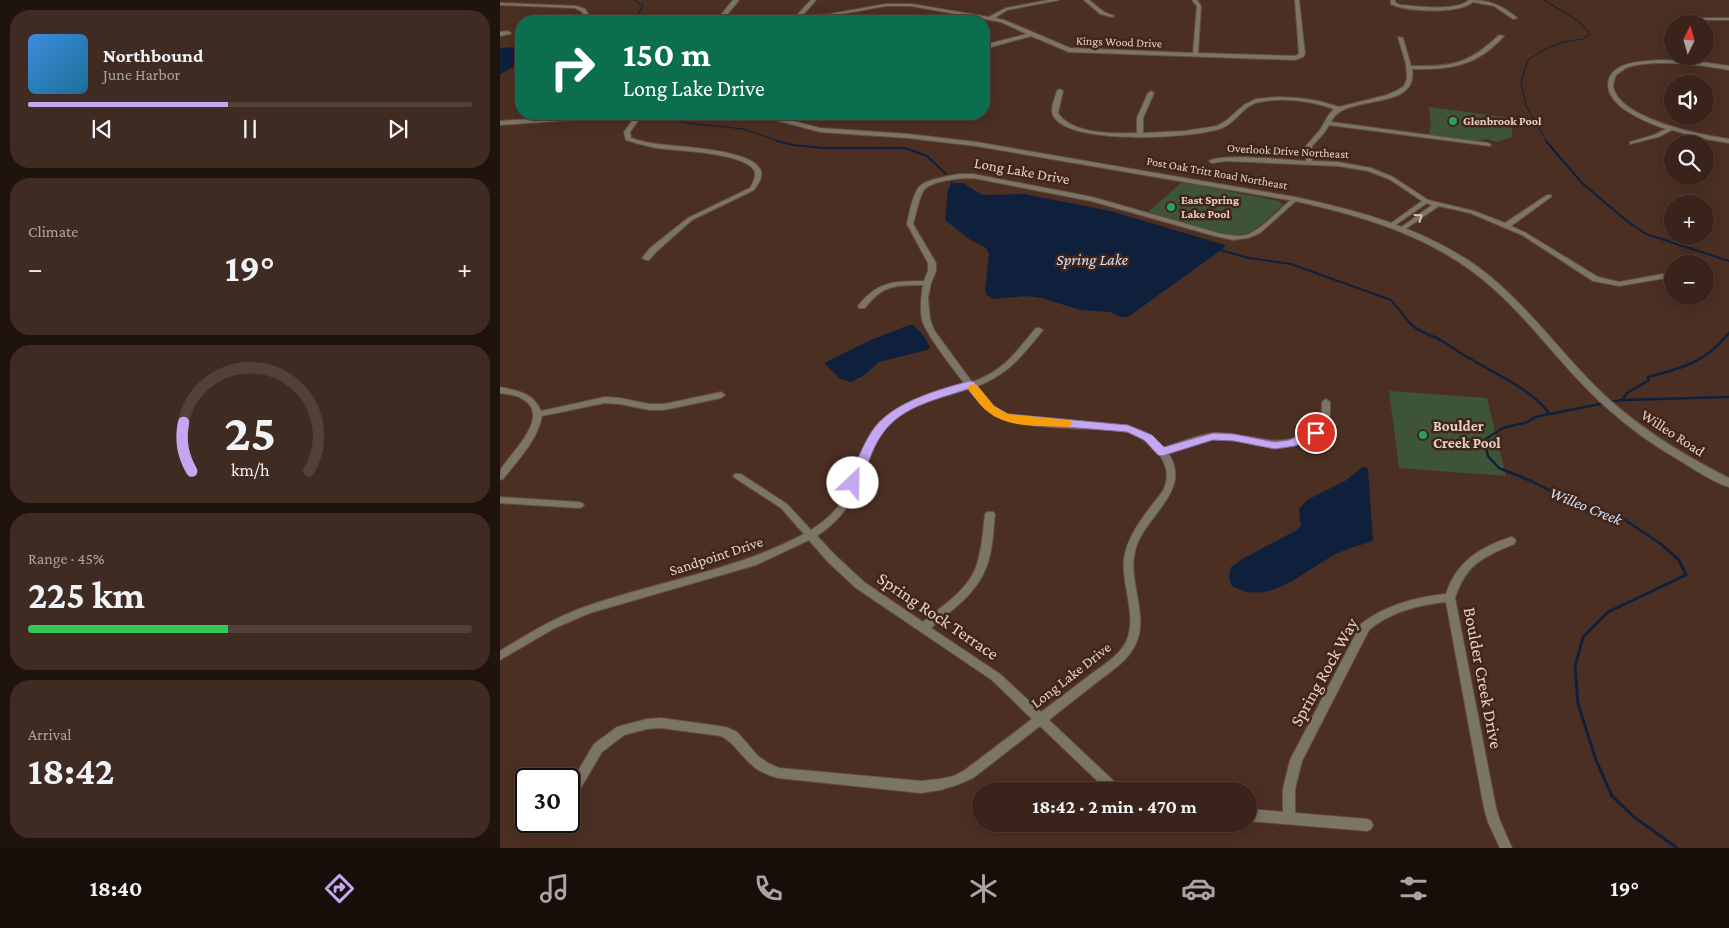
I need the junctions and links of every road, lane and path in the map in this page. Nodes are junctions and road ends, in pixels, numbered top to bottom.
1 (736, 0) edge
2 (814, 0) edge
3 (1057, 0) edge
4 (1086, 0) edge
5 (1194, 0) edge
6 (1297, 0) edge
7 (1472, 0) edge
8 (500, 4) edge
9 (1393, 4) edge
10 (587, 15) edge
11 (724, 15) edge
12 (800, 15) edge
13 (830, 15) edge
14 (967, 15) edge
15 (1112, 16) dead end
16 (1516, 18) dead end
17 (990, 19) joint
18 (1714, 19) edge
19 (1729, 19) edge
20 (508, 33) dead end
21 (500, 34) edge
22 (1030, 34) junction
23 (1501, 36) dead end
24 (1400, 38) dead end
25 (990, 45) edge
26 (1195, 55) junction
27 (1408, 67) junction
28 (1729, 68) edge
29 (1060, 90) dead end
30 (1150, 93) dead end
31 (1246, 97) dead end
32 (1253, 102) junction
33 (1339, 109) junction
34 (543, 120) edge
35 (636, 120) edge
36 (783, 120) edge
37 (500, 123) edge
38 (1327, 123) junction
39 (1670, 129) junction
40 (1140, 136) junction
41 (1729, 141) edge
42 (1632, 143) dead end
43 (1488, 145) dead end
44 (1212, 161) dead end
45 (1309, 162) junction
46 (1549, 196) dead end
47 (1295, 199) junction
48 (1426, 201) junction
49 (1436, 205) junction
50 (1392, 225) junction
51 (1506, 226) junction
52 (1402, 229) junction
53 (646, 258) dead end
54 (1663, 276) dead end
55 (927, 283) junction
56 (862, 306) dead end
57 (1039, 330) dead end
58 (970, 384) junction
59 (500, 390) edge
60 (721, 396) dead end
61 (1326, 402) dead end
62 (1606, 402) joint
63 (539, 414) junction
64 (1162, 452) junction
65 (738, 476) dead end
66 (500, 477) edge
67 (1729, 483) edge
68 (500, 500) edge
69 (579, 505) dead end
70 (990, 514) dead end
71 (809, 534) junction
72 (1511, 541) dead end
73 (1450, 598) junction
74 (925, 628) junction
75 (500, 656) edge
76 (1040, 719) junction
77 (580, 778) edge
78 (1106, 782) edge
79 (1257, 816) edge
80 (1289, 819) junction
81 (1367, 825) dead end
82 (1506, 848) edge

1 - 11 street
2 - 12 street
3 - 17 street
4 - 15 street
5 - 26 street
6 - 26 street, Kings Wood Drive
7 - 9 street
7 - 16 street
8 - 10 street
13 - 14 street, Kings Wood Drive
17 - 22 street, Kings Wood Drive
18 - 19 street
20 - 21 street
22 - 25 street
22 - 26 street, Kings Wood Drive
23 - 27 street
24 - 27 street
27 - 33 street
28 - 39 street
29 - 40 street
30 - 40 street
31 - 32 street
32 - 33 street
32 - 40 street
33 - 38 street
34 - 37 street
35 - 53 street
36 - 47 street, Post Oak Tritt Road Northeast
38 - 43 street
38 - 45 street
39 - 41 street
39 - 42 street
44 - 45 street, Overlook Drive Northeast
45 - 48 street, Overlook Drive Northeast
46 - 51 street
47 - 50 street, Post Oak Tritt Road Northeast
47 - 55 street, Long Lake Drive
48 - 49 street, Overlook Drive Northeast
48 - 50 street
49 - 51 street, Overlook Drive Northeast
52 -> 49 street
50 - 52 street, Post Oak Tritt Road Northeast
51 - 54 street, Overlook Drive Northeast
52 - 62 street, Post Oak Tritt Road Northeast
55 - 56 street
55 - 58 street, Long Lake Drive
57 - 58 street, Sandpoint Drive
58 - 64 street, Long Lake Drive
58 - 71 street, Sandpoint Drive
59 - 63 street
60 - 63 street
61 - 64 street
62 - 67 street, Willeo Road
63 - 66 street
64 - 76 street, Long Lake Drive
65 - 71 street, Spring Rock Terrace
68 - 69 street
70 - 74 street
71 - 74 street, Spring Rock Terrace
71 - 75 street, Sandpoint Drive
72 - 73 street, Boulder Creek Drive
73 - 80 street, Spring Rock Way
73 - 82 street, Boulder Creek Drive
74 - 76 street, Spring Rock Terrace
76 - 77 street, Long Lake Drive
76 - 78 street, Spring Rock Terrace
79 - 80 street
80 - 81 street

